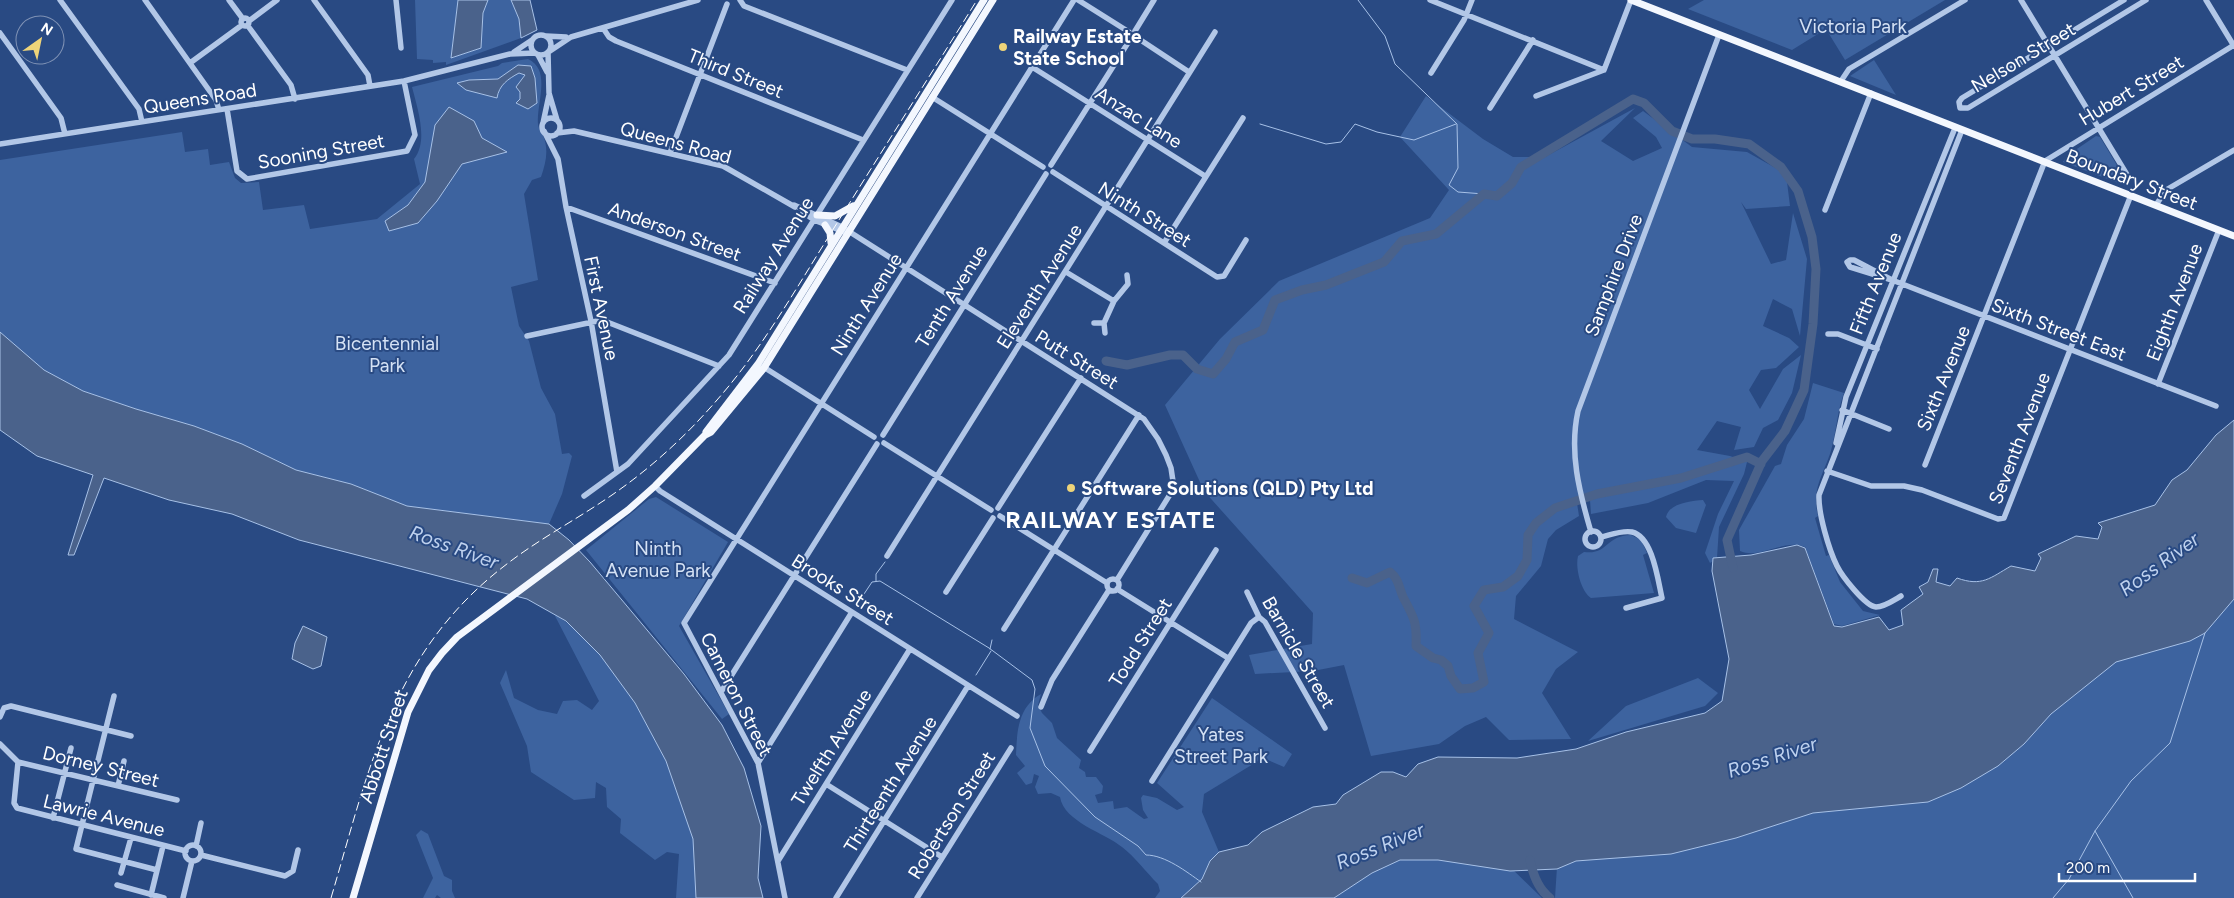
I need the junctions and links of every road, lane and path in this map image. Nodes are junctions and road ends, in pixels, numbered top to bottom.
1 (60, 0) edge
2 (145, 0) edge
3 (229, 0) edge
4 (277, 0) edge
5 (314, 0) edge
6 (396, 0) edge
7 (698, 0) edge
8 (740, 0) edge
9 (952, 0) edge
10 (984, 0) edge
11 (993, 0) edge
12 (1076, 0) edge
13 (1154, 0) edge
14 (1430, 0) edge
15 (1472, 0) edge
16 (1631, 0) edge
17 (1646, 0) edge
18 (1964, 0) edge
19 (2020, 0) edge
20 (2124, 0) edge
21 (2146, 0) edge
22 (2206, 0) edge
23 (727, 4) dead end
24 (1651, 8) junction
25 (1466, 14) junction
26 (246, 23) junction
27 (603, 28) junction
28 (1215, 32) dead end
29 (0, 33) edge
30 (1720, 34) junction
31 (1133, 35) junction
32 (546, 36) junction
33 (571, 37) junction
34 (532, 40) junction
35 (1533, 40) junction
36 (2049, 46) junction
37 (2234, 46) edge
38 (401, 48) dead end
39 (549, 51) junction
40 (510, 54) junction
41 (536, 54) junction
42 (2054, 55) junction
43 (190, 63) junction
44 (1032, 67) junction
45 (907, 70) junction
46 (1604, 70) junction
47 (1189, 72) junction
48 (548, 73) junction
49 (1431, 73) dead end
50 (700, 74) junction
51 (404, 81) junction
52 (1841, 81) junction
53 (370, 86) junction
54 (549, 93) junction
55 (1871, 93) junction
56 (1536, 96) dead end
57 (932, 97) junction
58 (295, 99) junction
59 (1090, 104) junction
60 (227, 108) junction
61 (1490, 108) dead end
62 (220, 110) junction
63 (1243, 118) dead end
64 (558, 121) junction
65 (142, 122) junction
66 (543, 123) junction
67 (1959, 128) junction
68 (2098, 128) junction
69 (544, 131) junction
70 (574, 131) junction
71 (557, 133) junction
72 (990, 133) junction
73 (65, 134) junction
74 (1148, 139) junction
75 (863, 140) junction
76 (0, 144) edge
77 (555, 150) junction
78 (2234, 150) edge
79 (670, 153) junction
80 (2044, 162) junction
81 (1051, 165) junction
82 (1044, 167) junction
83 (1049, 173) junction
84 (1205, 176) junction
85 (2129, 178) dead end
86 (2131, 196) junction
87 (857, 203) junction
88 (2156, 205) junction
89 (566, 207) junction
90 (1106, 208) junction
91 (1825, 210) dead end
92 (816, 218) junction
93 (825, 225) junction
94 (2219, 230) junction
95 (843, 231) junction
96 (2234, 236) edge
97 (1246, 240) dead end
98 (1164, 243) junction
99 (832, 244) junction
100 (906, 269) junction
101 (1066, 272) junction
102 (1127, 275) dead end
103 (1892, 280) junction
104 (1137, 282) dead end
105 (775, 283) junction
106 (1902, 283) junction
107 (1128, 284) junction
108 (1114, 301) junction
109 (964, 305) junction
110 (1984, 316) junction
111 (591, 321) junction
112 (1094, 323) dead end
113 (1104, 323) junction
114 (1105, 333) dead end
115 (1828, 334) dead end
116 (527, 336) dead end
117 (1022, 341) junction
118 (1866, 345) junction
119 (1876, 349) junction
120 (2070, 350) junction
121 (719, 366) junction
122 (761, 366) junction
123 (1081, 378) junction
124 (2158, 384) junction
125 (821, 403) junction
126 (2216, 406) dead end
127 (1842, 410) junction
128 (1851, 414) junction
129 (1138, 415) junction
130 (1889, 429) dead end
131 (883, 435) junction
132 (874, 437) junction
133 (884, 443) junction
134 (877, 444) junction
135 (1834, 452) junction
136 (1925, 465) dead end
137 (1827, 471) junction
138 (618, 472) junction
139 (937, 477) junction
140 (655, 486) junction
141 (584, 496) dead end
142 (998, 508) junction
143 (991, 510) junction
144 (1000, 516) junction
145 (993, 518) junction
146 (1591, 532) junction
147 (1601, 537) junction
148 (736, 538) junction
149 (1054, 550) junction
150 (1216, 550) dead end
151 (888, 556) dead end
152 (794, 576) junction
153 (1117, 580) junction
154 (1107, 583) junction
155 (1117, 589) junction
156 (1109, 590) junction
157 (946, 592) dead end
158 (1248, 592) dead end
159 (1901, 596) dead end
160 (1626, 608) dead end
161 (852, 612) junction
162 (1259, 617) junction
163 (684, 623) joint
164 (1170, 623) junction
165 (1004, 629) dead end
166 (910, 649) junction
167 (1228, 658) junction
168 (968, 686) junction
169 (721, 692) junction
170 (114, 696) dead end
171 (1041, 707) dead end
172 (1017, 716) dead end
173 (0, 717) edge
174 (1325, 728) dead end
175 (106, 730) junction
176 (131, 736) dead end
177 (0, 744) edge
178 (71, 748) dead end
179 (1011, 748) dead end
180 (1090, 750) dead end
181 (124, 761) dead end
182 (18, 762) junction
183 (758, 763) junction
184 (65, 772) junction
185 (93, 779) junction
186 (1152, 781) dead end
187 (826, 784) junction
188 (118, 786) junction
189 (177, 800) dead end
190 (53, 818) junction
191 (885, 821) junction
192 (201, 822) dead end
193 (82, 826) junction
194 (131, 838) junction
195 (163, 846) junction
196 (196, 846) junction
197 (298, 850) dead end
198 (186, 851) junction
199 (201, 855) junction
200 (942, 857) junction
201 (192, 861) junction
202 (778, 861) junction
203 (125, 862) junction
204 (157, 870) junction
205 (121, 873) dead end
206 (117, 885) dead end
207 (151, 895) junction
208 (164, 898) edge
209 (183, 898) edge
210 (353, 898) edge
211 (785, 898) edge
212 (836, 898) edge
213 (917, 898) edge

1 - 65 street
2 - 43 street
3 - 26 street
4 - 26 street
5 - 53 street
6 - 38 street
7 - 27 street
8 - 45 street
9 - 45 street, Railway Avenue
10 - 87 main road
11 - 57 main road
12 - 31 street
12 - 44 street, Ninth Avenue
13 - 31 street
14 - 25 street
15 - 25 street
16 - 24 main road, Boundary Street
16 - 46 street
17 - 24 main road
18 - 52 street
19 - 36 street
20 - 36 street, Nelson Street
21 - 42 street, Nelson Street
22 - 37 street
23 - 50 street
24 - 30 main road, Boundary Street
25 - 35 street
25 - 49 street
26 - 43 street
26 - 58 street
27 - 33 street
27 - 50 street, Third Street
28 - 47 street, Eleventh Avenue
29 - 73 street
30 - 52 main road, Boundary Street
30 - 146 street, Samphire Drive
31 - 47 street
31 - 59 street
32 - 33 street
32 - 34 street
32 - 39 street
33 - 39 street
34 - 40 street
34 - 41 street
35 - 46 street
35 - 61 street
36 - 42 street
36 - 42 street, Nelson Street
37 - 68 street, Hubert Street
39 - 41 street
39 - 48 street
40 - 41 street
40 - 51 street, Queens Road
41 - 48 street
42 - 68 street
43 - 62 street
44 - 59 street, Anzac Lane
44 - 72 street, Ninth Avenue
45 - 75 street, Railway Avenue
46 - 56 street
47 - 74 street, Eleventh Avenue
48 - 54 street
50 - 75 street, Third Street
50 - 79 street
51 - 53 street, Queens Road
51 - 60 street, Sooning Street
52 - 55 main road, Boundary Street
53 - 58 street, Queens Road
54 - 64 street
54 - 66 street
55 - 67 main road, Boundary Street
55 - 91 street
57 - 72 street
57 - 95 main road
58 - 60 street, Queens Road
59 - 74 street, Anzac Lane
59 - 81 street
60 - 62 street, Queens Road
62 - 65 street, Queens Road
63 - 84 street
64 - 66 street
64 - 70 street, Queens Road
64 - 71 street
65 - 73 street, Queens Road
66 - 69 street
67 - 80 main road, Boundary Street
67 - 103 street, Fifth Avenue
67 - 106 street, Fifth Avenue
68 - 80 street, Hubert Street
68 - 85 street
69 - 71 street
69 - 77 street, First Avenue
70 - 71 street, Queens Road
70 - 79 street, Queens Road
71 - 77 street, First Avenue
72 - 82 street
72 - 100 street, Ninth Avenue
73 - 76 street, Queens Road
74 - 84 street, Anzac Lane
74 - 90 street, Eleventh Avenue
75 - 92 street, Railway Avenue
77 - 89 street, First Avenue
78 - 88 street
79 - 92 street, Queens Road
80 - 86 main road, Boundary Street
80 - 110 street, Sixth Avenue
81 - 82 street
81 - 83 street
82 - 83 street
83 - 90 street, Ninth Street
83 - 109 street, Tenth Avenue
84 - 98 street
86 - 88 main road, Boundary Street
86 - 120 street, Seventh Avenue
87 - 92 main road
87 - 95 main road
88 - 94 main road, Boundary Street
89 - 105 street, Anderson Street
89 - 111 street, First Avenue
90 - 98 street, Ninth Street
90 - 101 street, Eleventh Avenue
92 - 93 street, Queens Road
92 - 95 street, Queens Road
92 - 105 street, Railway Avenue
93 - 95 street, Queens Road
93 - 99 main road
94 - 96 main road, Boundary Street
94 - 124 street, Eighth Avenue
95 - 99 main road
95 - 100 street, Putt Street
95 - 122 main road
97 - 98 street, Ninth Street
99 - 122 main road
100 - 109 street, Putt Street
100 - 125 street, Ninth Avenue
101 - 108 street
101 - 117 street, Eleventh Avenue
102 - 107 street
103 - 103 street, Sixth Street East
103 - 106 street, Sixth Street East
103 - 118 street, Fifth Avenue
104 - 107 street
105 - 121 street, Railway Avenue
106 - 110 street, Sixth Street East
106 - 119 street, Fifth Avenue
107 - 108 street
108 - 113 street
109 - 117 street, Putt Street
109 - 131 street, Tenth Avenue
110 - 120 street, Sixth Street East
110 - 136 street, Sixth Avenue
111 - 116 street
111 - 121 street
111 - 138 street, First Avenue
112 - 113 street
113 - 114 street
115 - 118 street
117 - 123 street, Putt Street
117 - 139 street, Eleventh Avenue
118 - 119 street
118 - 127 street, Fifth Avenue
119 - 128 street, Fifth Avenue
120 - 124 street, Sixth Street East
120 - 137 street, Seventh Avenue
121 - 138 street, Railway Avenue
122 - 125 street
122 - 140 main road
123 - 129 street, Putt Street
123 - 142 street
124 - 126 street, Sixth Street East
125 - 132 street
125 - 148 street, Ninth Avenue
127 - 128 street
127 - 135 street, Fifth Avenue
128 - 130 street
128 - 135 street, Fifth Avenue
129 - 149 street
129 - 153 street
131 - 132 street
131 - 133 street
132 - 134 street
133 - 134 street
133 - 139 street
134 - 152 street
135 - 137 street, Fifth Avenue
137 - 159 street, Fifth Avenue
138 - 141 street, Railway Avenue
139 - 143 street
139 - 151 street, Eleventh Avenue
140 - 148 street, Brooks Street
140 - 210 main road, Abbott Street
142 - 143 street
142 - 144 street
143 - 145 street
144 - 145 street
144 - 149 street
145 - 157 street
146 - 147 street
146 - 147 street
147 - 160 street
148 - 152 street, Brooks Street
148 - 163 street, Ninth Avenue
149 - 154 street
149 - 165 street
150 - 164 street, Todd Street
152 - 161 street, Brooks Street
152 - 169 street
153 - 154 street
153 - 155 street
154 - 156 street
155 - 156 street
155 - 164 street
156 - 171 street
158 - 162 street, Barnicle Street
161 - 166 street, Brooks Street
161 - 183 street
162 - 167 street
162 - 174 street, Barnicle Street
163 - 169 street, Cameron Street
164 - 167 street
164 - 180 street, Todd Street
166 - 168 street, Brooks Street
166 - 187 street, Twelfth Avenue
167 - 186 street
168 - 172 street, Brooks Street
168 - 191 street, Thirteenth Avenue
169 - 183 street, Cameron Street
170 - 175 street
173 - 175 street
175 - 176 street
175 - 185 street
177 - 182 street
178 - 184 street
179 - 200 street, Robertson Street
181 - 188 street
182 - 184 street, Dorney Street
182 - 190 street, Lawrie Avenue
183 - 202 street, Cameron Street
184 - 185 street, Dorney Street
184 - 190 street
185 - 188 street, Dorney Street
185 - 193 street
187 - 191 street
187 - 202 street, Twelfth Avenue
188 - 189 street, Dorney Street
190 - 193 street, Lawrie Avenue
191 - 200 street
191 - 212 street, Thirteenth Avenue
192 - 196 street
193 - 194 street, Lawrie Avenue
193 - 203 street
194 - 195 street, Lawrie Avenue
194 - 203 street
195 - 198 street, Lawrie Avenue
195 - 204 street
196 - 198 street
196 - 199 street
197 - 199 street
198 - 201 street
199 - 201 street
200 - 213 street, Robertson Street
201 - 209 street
202 - 211 street, Cameron Street
203 - 204 street
203 - 205 street
204 - 207 street
206 - 207 street
207 - 208 street

